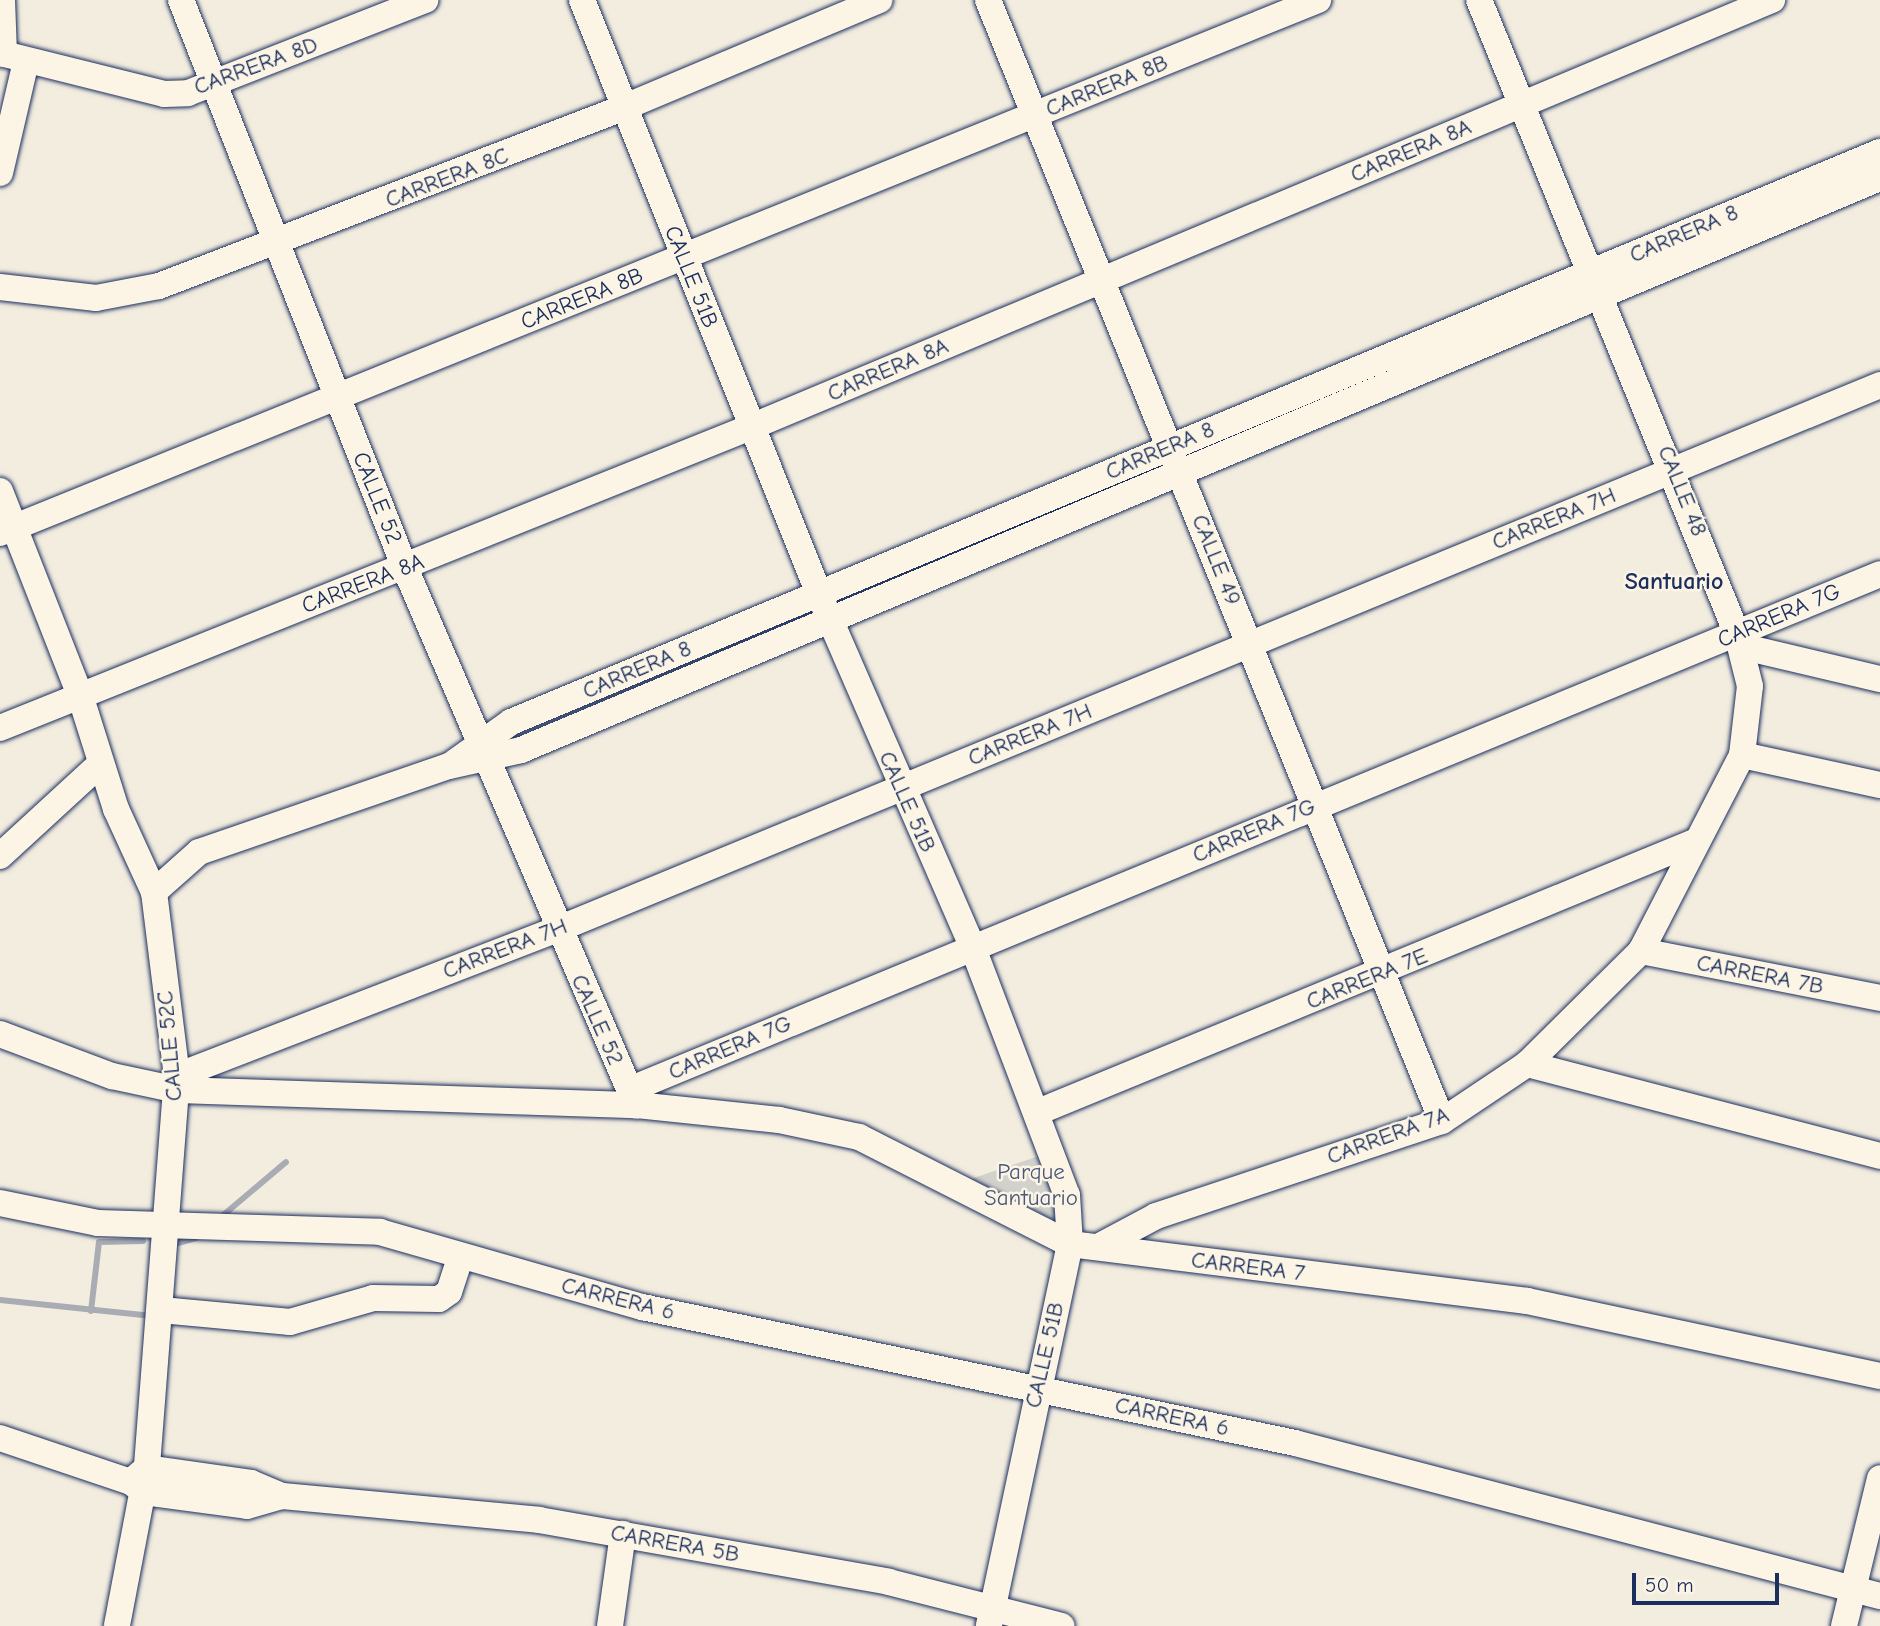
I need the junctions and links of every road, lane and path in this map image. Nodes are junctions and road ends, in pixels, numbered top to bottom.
1 (181, 0) edge
2 (425, 0) edge
3 (582, 0) edge
4 (879, 0) edge
5 (988, 0) edge
6 (1318, 0) edge
7 (1479, 0) edge
8 (1772, 0) edge
9 (6, 2) edge
10 (10, 56) edge
11 (213, 87) junction
12 (1522, 105) junction
13 (625, 107) junction
14 (1035, 115) junction
15 (1880, 152) edge
16 (0, 173) edge
17 (1880, 178) edge
18 (278, 244) junction
19 (684, 258) junction
20 (1102, 280) junction
21 (1596, 284) junction
22 (0, 288) edge
23 (1880, 385) edge
24 (337, 398) junction
25 (751, 427) junction
26 (1174, 458) junction
27 (1674, 470) junction
28 (0, 491) edge
29 (7, 531) edge
30 (405, 568) junction
31 (1880, 574) edge
32 (819, 594) junction
33 (829, 619) junction
34 (1739, 640) junction
35 (1250, 645) junction
36 (1880, 679) edge
37 (80, 695) junction
38 (0, 728) edge
39 (483, 751) junction
40 (1742, 755) junction
41 (100, 764) junction
42 (1880, 785) edge
43 (900, 789) junction
44 (1315, 805) junction
45 (1694, 842) junction
46 (0, 856) edge
47 (154, 892) junction
48 (556, 930) junction
49 (973, 948) junction
50 (1641, 951) junction
51 (1382, 973) junction
52 (1880, 998) edge
53 (0, 1034) edge
54 (1527, 1064) junction
55 (177, 1083) junction
56 (633, 1098) junction
57 (1038, 1112) junction
58 (1442, 1121) junction
59 (1880, 1156) edge
60 (0, 1203) edge
61 (169, 1225) junction
62 (1070, 1244) junction
63 (1098, 1247) junction
64 (460, 1259) junction
65 (162, 1310) junction
66 (1880, 1376) edge
67 (1035, 1388) junction
68 (5, 1447) edge
69 (1880, 1478) edge
70 (140, 1481) junction
71 (623, 1534) junction
72 (1851, 1588) junction
73 (1880, 1596) edge
74 (990, 1619) edge
75 (117, 1626) edge
76 (610, 1626) edge
77 (1062, 1626) edge
78 (1844, 1626) edge

1 - 11 street, CALLE 52
2 - 11 street, CARRERA 8D
3 - 13 street, CALLE 51B
4 - 13 street, CARRERA 8C
5 - 14 street, CALLE 49
6 - 14 street, CARRERA 8B
7 - 12 street, CALLE 48
8 - 12 street, CARRERA 8A
9 - 10 street
10 - 11 street, CARRERA 8D
10 - 16 street
11 - 18 street, CALLE 52
12 - 20 street, CARRERA 8A
12 - 21 street, CALLE 48
13 - 18 street, CARRERA 8C
13 - 19 street, CALLE 51B
14 - 19 street, CARRERA 8B
14 - 20 street, CALLE 49
15 - 21 street, CARRERA 8
17 - 21 street, CARRERA 8
18 - 22 street, CARRERA 8C
18 - 24 street, CALLE 52
19 - 24 street, CARRERA 8B
19 - 25 street, CALLE 51B
20 - 25 street, CARRERA 8A
20 - 26 street, CALLE 49
21 - 26 street, CARRERA 8
21 - 27 street, CALLE 48
23 - 27 street, CARRERA 7H
24 - 29 street, CARRERA 8B
24 - 30 street, CALLE 52
25 - 30 street, CARRERA 8A
25 - 32 street, CALLE 51B
26 - 32 street, CARRERA 8
26 - 33 street, CARRERA 8
26 - 35 street, CALLE 49
27 - 34 street, CALLE 48
27 - 35 street, CARRERA 7H
28 - 29 street, CALLE 52C
29 - 37 street, CALLE 52C
30 - 37 street, CARRERA 8A
30 - 39 street, CALLE 52
31 - 34 street, CARRERA 7G
32 - 33 street, CALLE 51B
32 - 39 street, CARRERA 8
33 - 39 street, CARRERA 8
33 - 43 street, CALLE 51B
34 - 36 street
34 - 40 street, CALLE 48
34 - 44 street, CARRERA 7G
35 - 43 street, CARRERA 7H
35 - 44 street, CALLE 49
37 - 38 street, CARRERA 8A
37 - 41 street, CALLE 52C
39 - 47 street, CARRERA 8
39 - 48 street, CALLE 52
40 - 42 street
40 - 45 street, CALLE 48
41 - 46 street
41 - 47 street, CALLE 52C
43 - 48 street, CARRERA 7H
43 - 49 street, CALLE 51B
44 - 49 street, CARRERA 7G
44 - 51 street, CALLE 49
45 - 50 street, CALLE 48
45 - 51 street, CARRERA 7E
47 - 55 street, CALLE 52C
48 - 55 street, CARRERA 7H
48 - 56 street, CALLE 52
49 - 56 street, CARRERA 7G
49 - 57 street, CALLE 51B
50 - 52 street, CARRERA 7B
50 - 54 street, CALLE 48
51 - 57 street, CARRERA 7E
51 - 58 street, CALLE 49
53 - 55 street, CARRERA 7G
54 - 58 street, CARRERA 7A
54 - 59 street
55 - 56 street, CARRERA 7G
55 - 61 street, CALLE 52C
56 - 62 street, CARRERA 7
57 - 62 street, CALLE 51B
58 - 63 street, CARRERA 7A
60 - 61 street, CARRERA 6
61 - 64 street, CARRERA 6
61 - 65 street, CALLE 52C
62 - 63 street, CARRERA 7
62 - 67 street, CALLE 51B
63 - 66 street, CARRERA 7
64 - 65 street
64 - 67 street, CARRERA 6
65 - 70 street, CALLE 52C
67 - 72 street, CARRERA 6
67 - 74 street, CALLE 51B
68 - 70 street, CARRERA 5B
69 - 72 street
70 - 71 street, CARRERA 5B
70 - 75 street, CALLE 52C
71 - 74 street, CARRERA 5B
71 - 76 street
72 - 73 street, CARRERA 6
72 - 78 street
74 - 77 street, CARRERA 5B

